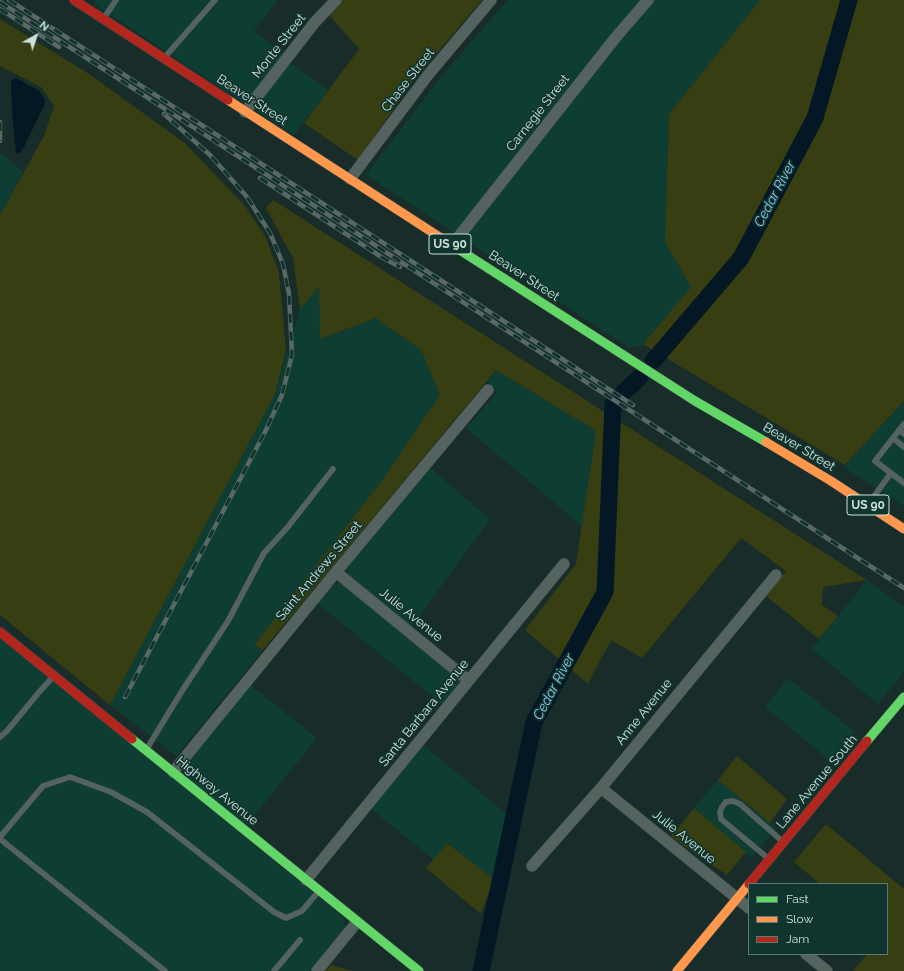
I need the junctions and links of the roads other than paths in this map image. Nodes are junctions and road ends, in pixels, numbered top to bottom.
1 (74, 0) edge
2 (116, 0) edge
3 (214, 0) edge
4 (336, 0) edge
5 (491, 0) edge
6 (648, 0) edge
7 (103, 19) junction
8 (164, 58) junction
9 (245, 112) junction
10 (350, 179) junction
11 (452, 245) junction
12 (488, 390) dead end
13 (904, 424) edge
14 (902, 432) edge
15 (893, 438) junction
16 (904, 447) edge
17 (333, 469) dead end
18 (891, 473) junction
19 (904, 483) edge
20 (868, 505) junction
21 (904, 529) edge
22 (564, 564) dead end
23 (336, 572) junction
24 (776, 575) dead end
25 (0, 632) edge
26 (54, 676) junction
27 (468, 680) junction
28 (904, 697) edge
29 (0, 737) edge
30 (145, 750) junction
31 (173, 772) junction
32 (601, 788) junction
33 (0, 838) edge
34 (784, 842) junction
35 (769, 859) junction
36 (532, 866) dead end
37 (306, 880) junction
38 (750, 883) edge
39 (748, 885) edge
40 (319, 891) junction
41 (737, 898) junction
42 (748, 907) edge
43 (357, 922) junction
44 (300, 940) dead end
45 (807, 955) edge
46 (165, 971) edge
47 (274, 971) edge
48 (317, 971) edge
49 (419, 971) edge
50 (677, 971) edge
51 (827, 971) edge

1 - 7 main road, Beaver Street / US 90
2 - 7 lane
3 - 8 lane
4 - 9 street, Monte Street
5 - 10 street, Chase Street
6 - 11 street, Carnegie Street
7 - 8 main road, Beaver Street / US 90
8 - 9 main road, Beaver Street / US 90
9 - 10 main road, Beaver Street / US 90
10 - 11 main road, Beaver Street / US 90
11 - 20 main road, Beaver Street / US 90
12 - 23 street, Saint Andrews Street
13 - 14 lane
14 - 15 lane
15 - 16 lane
15 - 18 lane
17 - 30 lane
18 - 19 lane
18 - 20 lane
20 - 21 main road, Beaver Street / US 90
22 - 27 street, Santa Barbara Avenue
23 - 27 street, Julie Avenue
23 - 31 street, Saint Andrews Street
24 - 32 street, Anne Avenue
25 - 26 main road, Highway Avenue
26 - 29 lane
26 - 30 main road, Highway Avenue
27 - 37 street, Santa Barbara Avenue
28 - 34 main road, Lane Avenue South
30 - 31 main road, Highway Avenue
31 - 37 main road, Highway Avenue
32 - 36 street, Anne Avenue
32 - 41 street, Julie Avenue
33 - 40 lane
33 - 46 lane
34 - 35 main road, Lane Avenue South
34 - 35 lane
35 - 38 main road, Lane Avenue South
37 - 40 main road, Highway Avenue
39 - 41 main road, Lane Avenue South
40 - 43 main road, Highway Avenue
41 - 42 street, Julie Avenue
41 - 50 main road, Lane Avenue South
43 - 48 street
43 - 49 main road, Highway Avenue
44 - 47 lane
45 - 51 street

